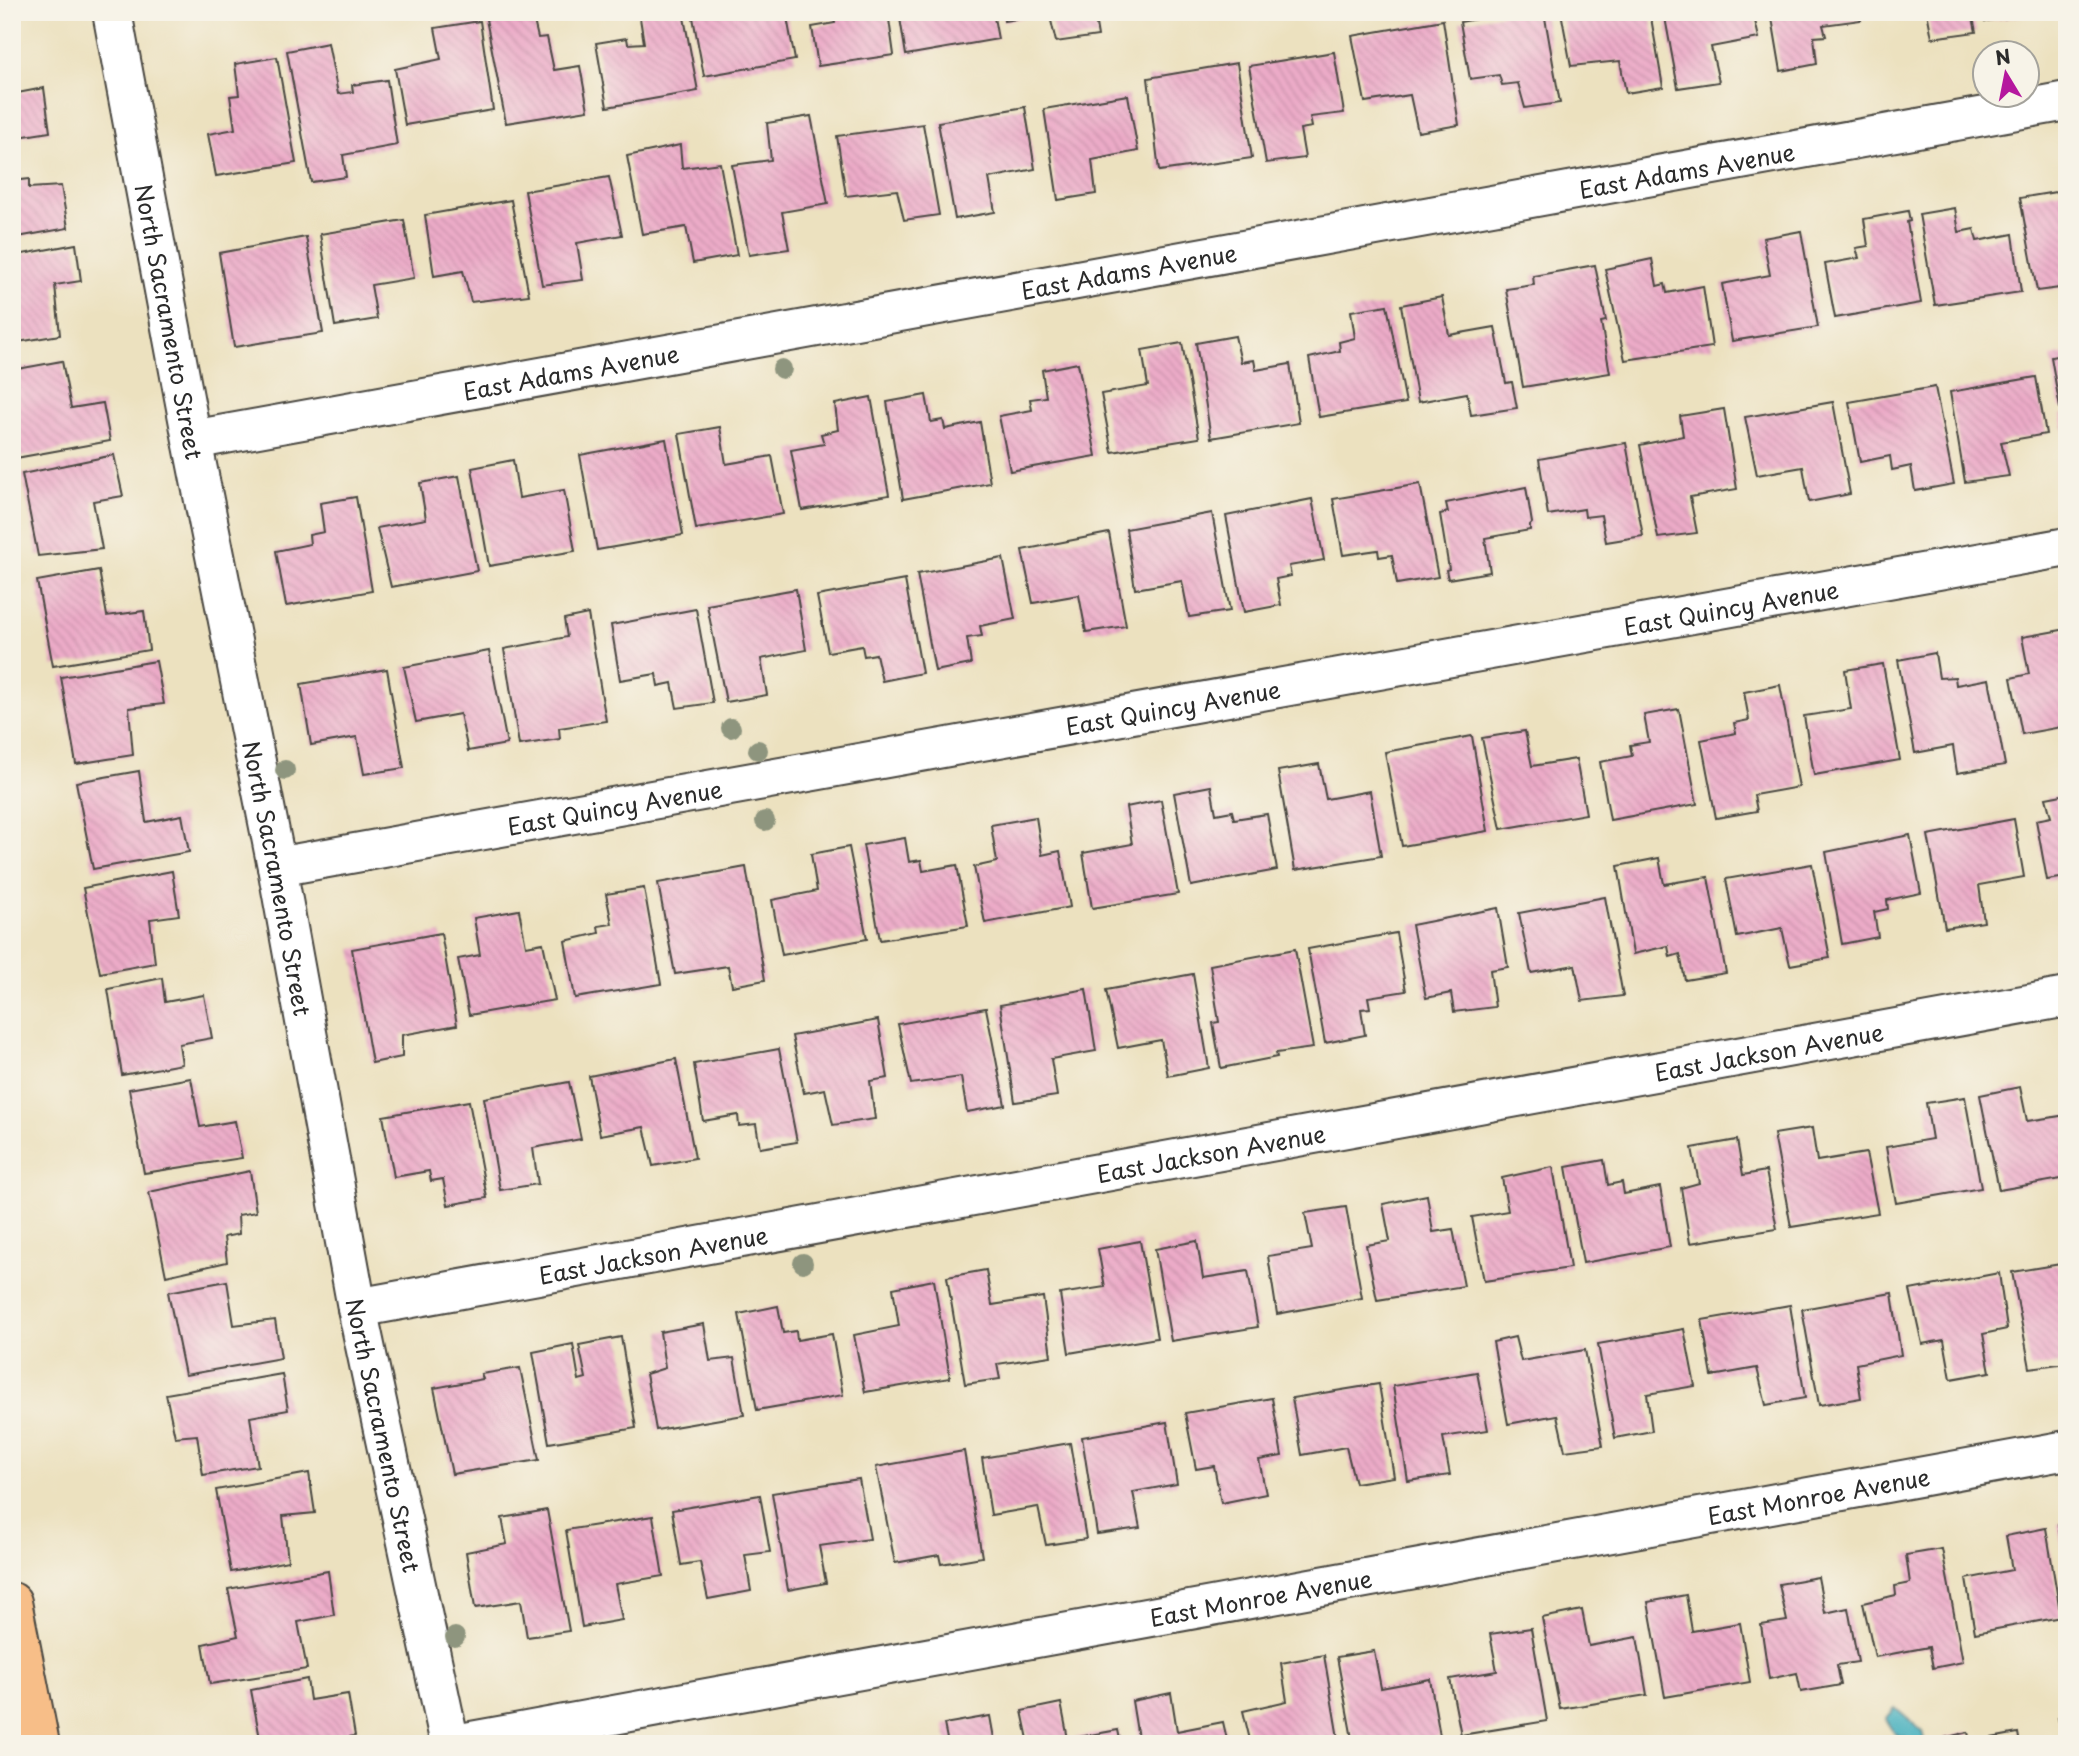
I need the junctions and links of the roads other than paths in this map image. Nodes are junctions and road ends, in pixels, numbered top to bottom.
1 (112, 12) edge
2 (2067, 101) edge
3 (192, 440) junction
4 (2067, 547) edge
5 (277, 867) junction
6 (2067, 997) edge
7 (357, 1308) junction
8 (2067, 1450) edge
9 (12, 1602) edge
10 (40, 1744) edge
11 (453, 1744) edge

1 - 3 street, North Sacramento Street
2 - 3 street, East Adams Avenue
3 - 5 street, North Sacramento Street
4 - 5 street, East Quincy Avenue
5 - 7 street, North Sacramento Street
6 - 7 street, East Jackson Avenue
7 - 11 street, North Sacramento Street
8 - 11 street, East Monroe Avenue
9 - 10 highway

